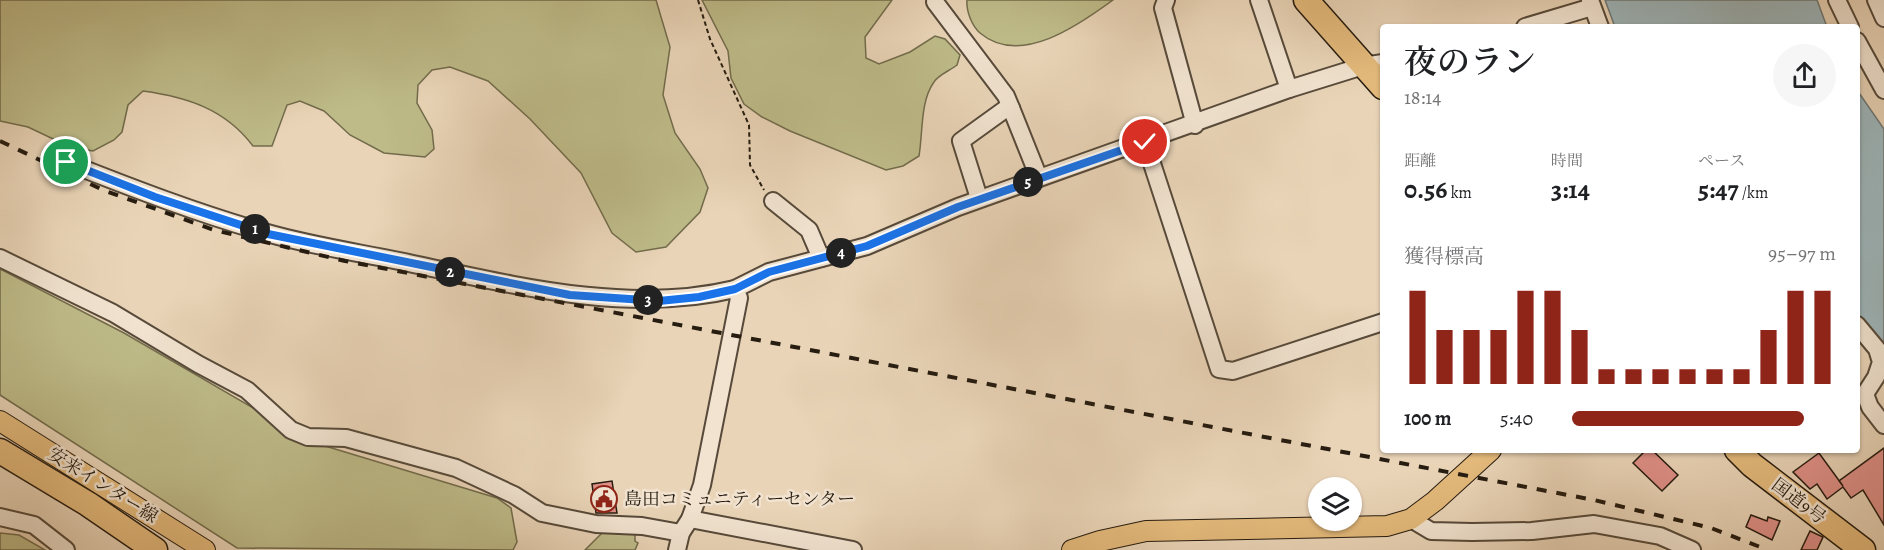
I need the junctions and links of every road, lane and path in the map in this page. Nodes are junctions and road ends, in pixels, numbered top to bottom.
1 (698, 0) edge
2 (1166, 0) edge
3 (1259, 0) edge
4 (1306, 0) edge
5 (1837, 0) edge
6 (1876, 0) edge
7 (935, 2) dead end
8 (1591, 3) edge
9 (1884, 18) edge
10 (1533, 24) edge
11 (1599, 24) edge
12 (1849, 24) edge
13 (1860, 46) edge
14 (1373, 64) edge
15 (1380, 80) edge
16 (1289, 90) junction
17 (1884, 90) edge
18 (1010, 105) junction
19 (1195, 125) junction
20 (1145, 142) junction
21 (66, 162) dead end
22 (1039, 178) junction
23 (978, 195) dead end
24 (773, 201) joint
25 (0, 258) edge
26 (821, 258) junction
27 (735, 289) junction
28 (1380, 323) edge
29 (1860, 329) edge
30 (0, 422) edge
31 (1884, 425) edge
32 (0, 451) edge
33 (1488, 453) edge
34 (1740, 453) edge
35 (0, 517) edge
36 (1411, 519) junction
37 (683, 534) edge
38 (66, 550) edge
39 (155, 550) edge
40 (205, 550) edge
41 (853, 550) edge
42 (1072, 550) edge
43 (1692, 550) edge
44 (1863, 550) edge

1 - 24 path
2 - 19 street
3 - 16 street
4 - 14 highway
5 - 12 street
6 - 9 street
7 - 18 street
8 - 10 street
8 - 11 street
13 - 17 street
14 - 15 highway
14 - 16 street
16 - 19 street
18 - 22 street
18 - 23 street
19 - 20 street
20 - 22 street
20 - 28 street
21 - 27 street
22 - 26 street
24 - 26 street
25 - 37 street
26 - 27 street
27 - 37 street
29 - 31 street
30 - 40 main road, 安来インター線
32 - 39 highway
33 - 36 main road
34 - 44 highway, 国道9号
35 - 38 street
36 - 42 main road
36 - 43 street
37 - 41 street

